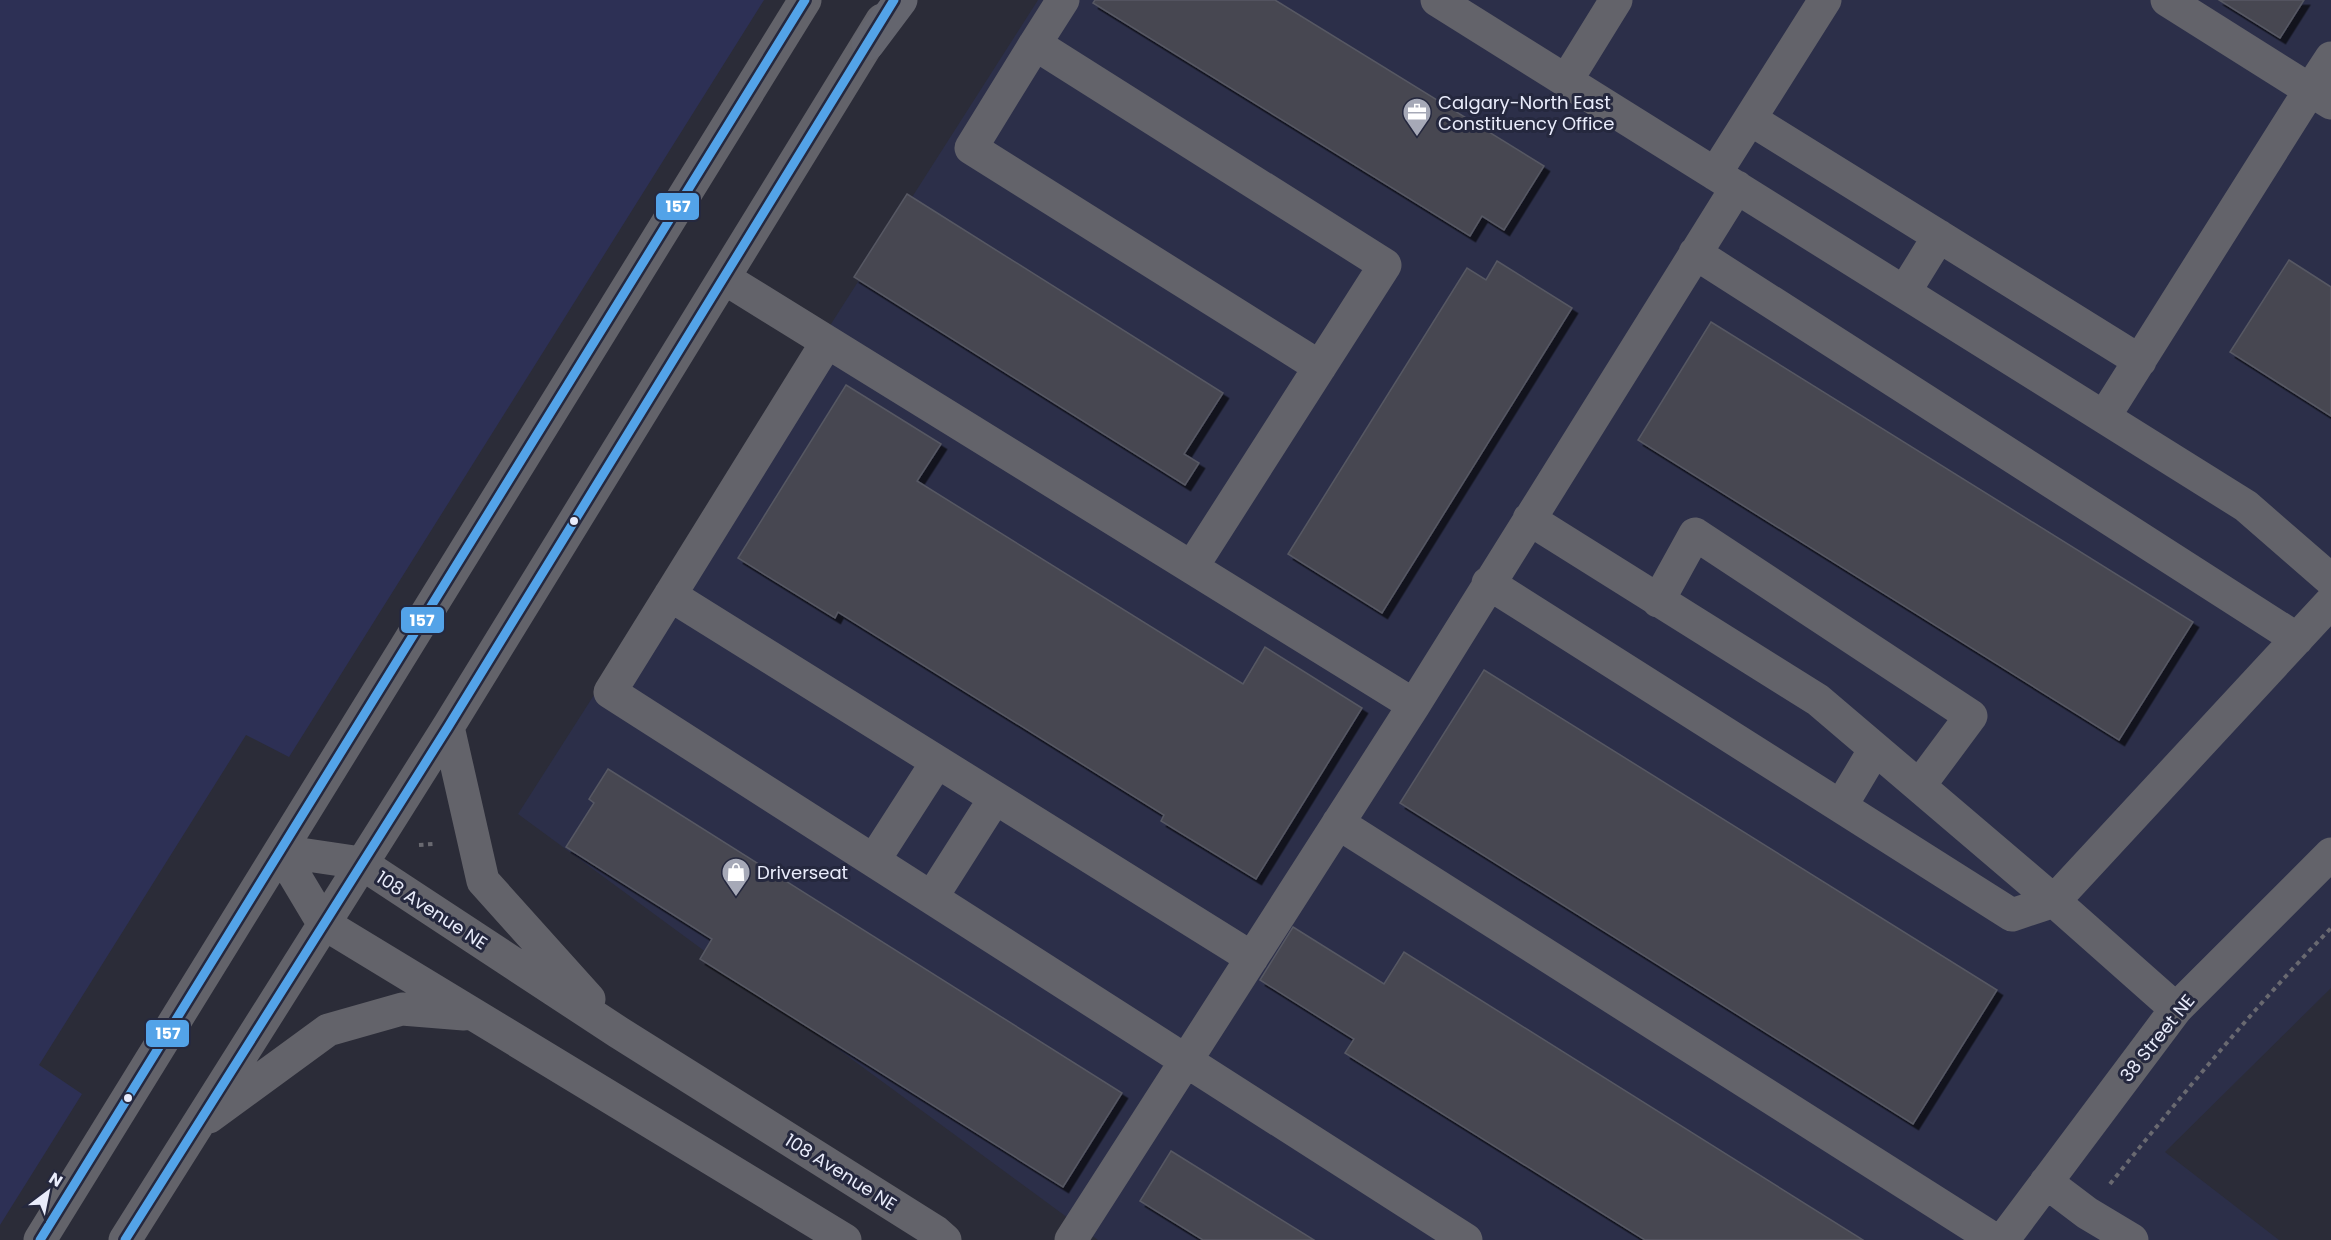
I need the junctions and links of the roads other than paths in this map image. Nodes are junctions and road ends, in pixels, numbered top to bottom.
1 (805, 0) edge
2 (894, 0) edge
3 (901, 0) edge
4 (1063, 0) edge
5 (1437, 0) edge
6 (1616, 0) edge
7 (1825, 0) edge
8 (2167, 0) edge
9 (868, 44) junction
10 (1035, 44) junction
11 (2331, 58) edge
12 (1566, 81) junction
13 (2320, 97) edge
14 (1750, 119) junction
15 (1726, 181) junction
16 (1939, 236) junction
17 (1695, 253) junction
18 (724, 278) junction
19 (1905, 291) junction
20 (827, 342) junction
21 (2140, 362) junction
22 (1320, 367) junction
23 (2104, 417) junction
24 (1529, 519) junction
25 (1192, 567) junction
26 (2331, 580) edge
27 (1488, 582) junction
28 (670, 596) junction
29 (1658, 601) junction
30 (2331, 602) edge
31 (2297, 639) junction
32 (1414, 705) junction
33 (448, 727) junction
34 (1875, 749) junction
35 (937, 762) junction
36 (1919, 786) junction
37 (995, 798) junction
38 (1841, 806) junction
39 (1338, 824) junction
40 (280, 851) junction
41 (2331, 854) edge
42 (874, 860) junction
43 (361, 863) junction
44 (932, 897) junction
45 (2054, 901) junction
46 (323, 923) junction
47 (1252, 958) junction
48 (2176, 1009) junction
49 (470, 1014) junction
50 (618, 1032) junction
51 (1187, 1060) junction
52 (195, 1127) junction
53 (2046, 1182) junction
54 (40, 1240) edge
55 (125, 1240) edge
56 (845, 1240) edge
57 (945, 1240) edge
58 (1071, 1240) edge
59 (1466, 1240) edge
60 (1995, 1240) edge
61 (2003, 1240) edge
62 (2132, 1240) edge

1 - 40 street
2 - 9 street
3 - 9 main road
4 - 10 street
5 - 12 street
6 - 12 street
7 - 14 street
8 - 13 street
9 - 18 street
10 - 22 street
10 - 22 street
11 - 13 street
12 - 15 street
13 - 21 street
14 - 15 street
14 - 16 street
15 - 17 street
15 - 19 street
16 - 19 street
16 - 21 street
17 - 24 street
17 - 31 street
18 - 20 street
18 - 33 street
19 - 23 street
20 - 25 street
20 - 28 street
21 - 23 street
22 - 25 street
23 - 26 street
24 - 27 street
24 - 29 street
25 - 32 street
27 - 32 street
27 - 38 street
28 - 35 street
28 - 42 street
29 - 34 street
29 - 36 street
30 - 31 street
31 - 45 street
32 - 39 street
33 - 43 street
33 - 50 street
34 - 36 street
34 - 38 street
35 - 37 street
35 - 42 street
36 - 45 street
37 - 44 street
37 - 47 street
38 - 45 street
39 - 47 street
39 - 60 street
40 - 43 street, 108 Avenue NE
40 - 46 street
40 - 54 street
41 - 48 street, 38 Street NE
42 - 44 street
43 - 46 street
43 - 50 street, 108 Avenue NE
44 - 51 street
45 - 48 street
46 - 49 street
46 - 52 street
47 - 51 street
48 - 53 street, 38 Street NE
49 - 52 street
49 - 56 street
50 - 57 street, 108 Avenue NE
51 - 58 street
51 - 59 street
52 - 55 street
53 - 61 street, 38 Street NE
53 - 62 street

